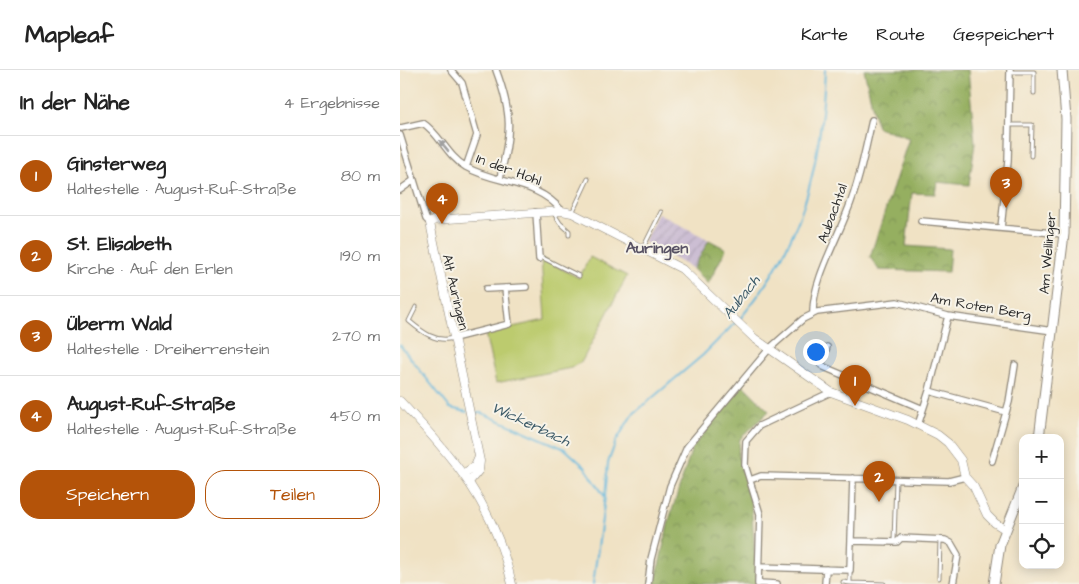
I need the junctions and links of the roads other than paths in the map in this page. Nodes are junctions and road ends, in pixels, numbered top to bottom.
1 (451, 70) edge
2 (496, 70) edge
3 (1062, 70) edge
4 (1010, 71) edge
5 (1034, 93) dead end
6 (872, 120) dead end
7 (1008, 125) junction
8 (400, 128) edge
9 (400, 135) edge
10 (1031, 156) dead end
11 (466, 167) junction
12 (500, 178) junction
13 (588, 179) dead end
14 (414, 180) junction
15 (400, 190) edge
16 (553, 211) junction
17 (562, 211) junction
18 (536, 212) junction
19 (661, 212) dead end
20 (572, 213) junction
21 (921, 221) dead end
22 (430, 223) junction
23 (1001, 228) junction
24 (1064, 234) junction
25 (569, 235) dead end
26 (643, 248) junction
27 (539, 257) joint
28 (579, 276) dead end
29 (526, 287) dead end
30 (505, 288) junction
31 (486, 289) dead end
32 (416, 307) dead end
33 (813, 314) junction
34 (948, 316) junction
35 (1053, 331) junction
36 (454, 338) junction
37 (827, 347) dead end
38 (768, 349) junction
39 (1015, 365) dead end
40 (929, 391) junction
41 (831, 392) junction
42 (400, 401) edge
43 (923, 409) junction
44 (1006, 412) junction
45 (918, 425) junction
46 (1040, 434) edge
47 (479, 457) junction
48 (992, 461) dead end
49 (463, 474) junction
50 (965, 476) junction
51 (853, 478) junction
52 (750, 480) junction
53 (896, 480) junction
54 (469, 482) junction
55 (1019, 498) edge
56 (1006, 530) junction
57 (940, 540) junction
58 (851, 541) junction
59 (894, 542) junction
60 (759, 567) junction
61 (826, 569) junction
62 (850, 570) junction
63 (939, 578) dead end
64 (843, 582) dead end
65 (850, 583) junction
66 (512, 584) edge
67 (648, 584) edge
68 (758, 584) edge
69 (777, 584) edge
70 (826, 584) edge
71 (884, 584) edge
72 (953, 584) edge
73 (994, 584) edge

1 - 11 street
2 - 12 street
3 - 24 main road, Am Wellinger
4 - 5 lane
4 - 7 street
6 - 33 street, Aubachtal
7 - 10 lane
7 - 23 street
11 -> 8 street, In der Hohl
9 - 14 street, Alt Auringen
11 - 12 street, In der Hohl
12 - 17 street, In der Hohl
13 - 20 lane
14 - 15 street
14 - 22 street, Alt Auringen
16 - 17 street
16 - 18 street
16 - 25 lane
17 - 20 street
18 - 22 street
18 - 27 street
19 - 26 lane
20 - 26 street
21 - 23 street
22 - 36 street, Alt Auringen
23 - 24 street
24 - 35 main road, Am Wellinger
26 - 38 street
27 - 28 lane
29 - 30 street
30 - 31 street
30 - 36 street
32 - 36 lane
33 - 34 street, Am Roten Berg
33 - 38 street, Am Roten Berg
34 - 35 street, Am Roten Berg
34 - 40 street
35 - 46 main road, Am Wellinger
36 - 47 street, Alt Auringen
37 - 43 street
38 - 41 street
38 - 67 street, Am Roten Berg
39 - 44 street
40 - 43 street
40 - 44 street
41 - 45 street
41 - 52 street
42 - 49 street
43 - 45 street
44 - 48 street
45 - 50 street
47 - 49 street
47 - 54 street, Alt Auringen
49 - 54 street
50 - 53 street
50 - 56 street
51 - 52 street
51 - 53 street
51 - 58 street
52 - 60 street
53 - 59 lane
54 - 66 street
55 - 56 main road
56 - 73 main road
57 - 59 street
57 - 63 lane
57 - 72 street
58 - 59 street
58 - 62 street
60 - 61 street
60 - 68 street
61 - 62 street
61 - 70 street
62 - 65 lane
64 - 65 lane
65 - 71 lane
68 - 69 street

